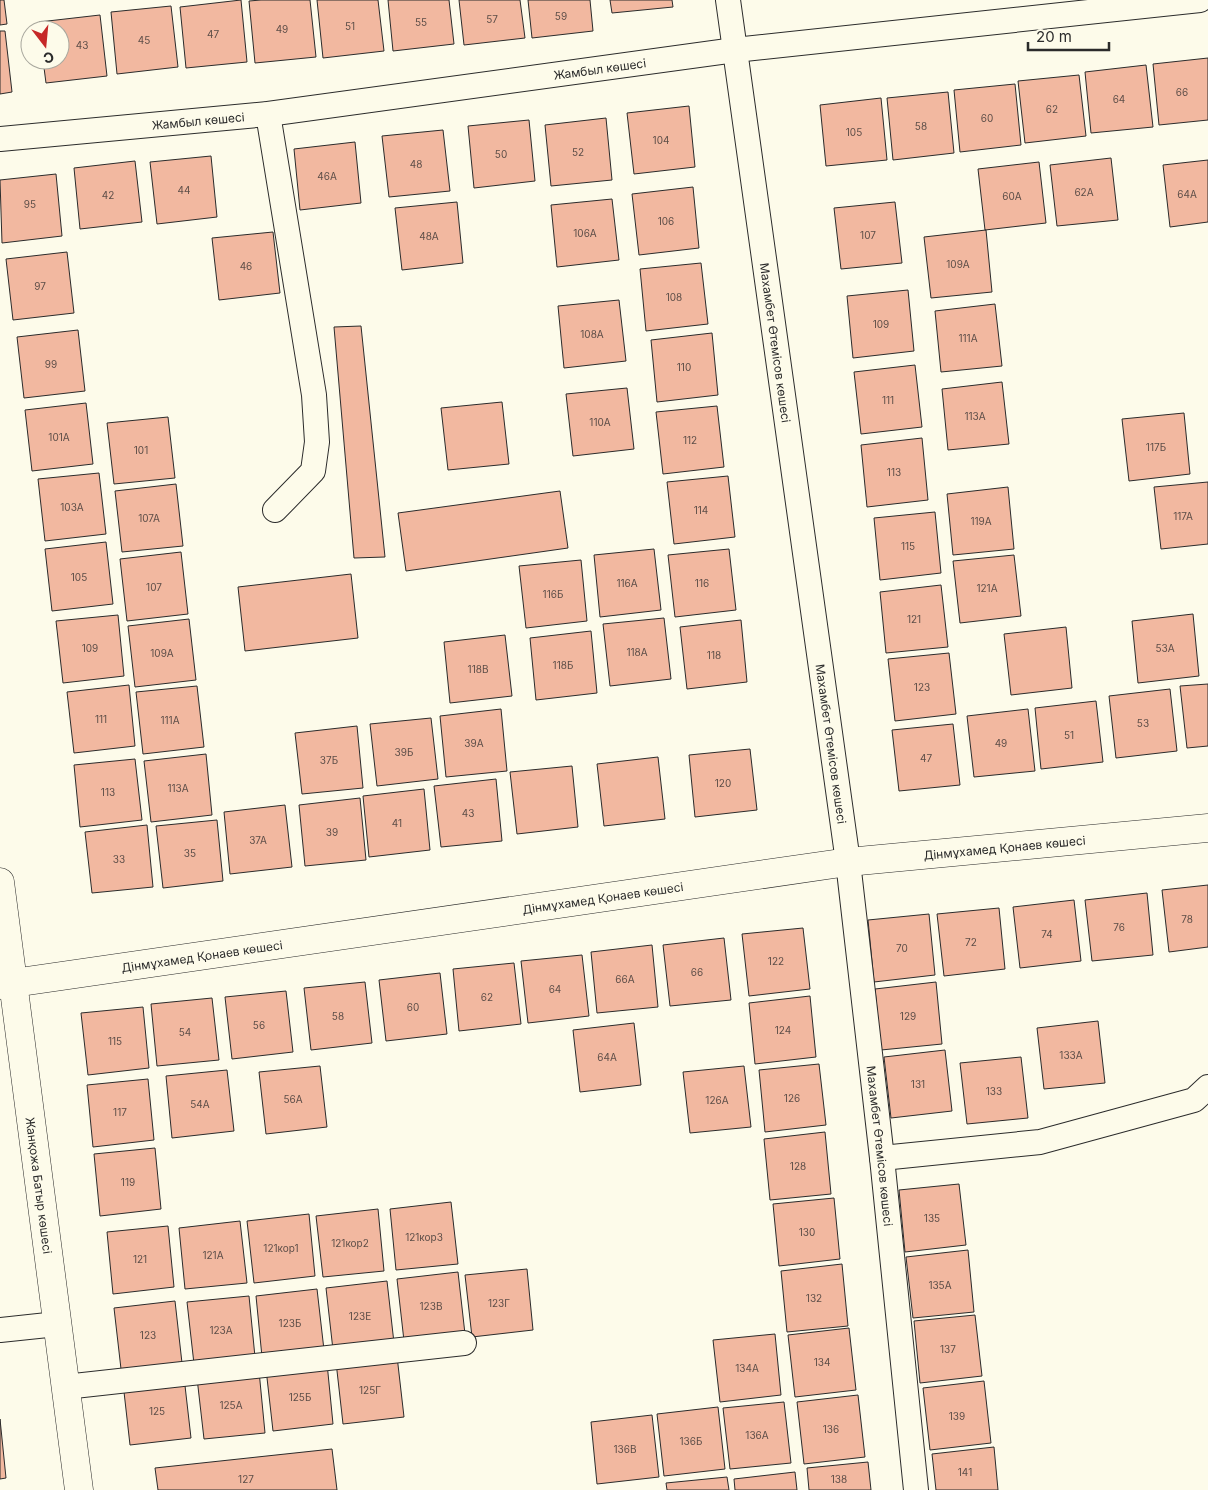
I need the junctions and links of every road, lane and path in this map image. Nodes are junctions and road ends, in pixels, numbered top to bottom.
1 (728, 0) edge
2 (1200, 0) edge
3 (735, 50) junction
4 (268, 114) junction
5 (0, 139) edge
6 (275, 510) dead end
7 (1208, 828) edge
8 (848, 862) junction
9 (0, 882) edge
10 (6, 985) edge
11 (1208, 1087) edge
12 (882, 1158) junction
13 (57, 1324) junction
14 (0, 1330) edge
15 (464, 1343) dead end
16 (65, 1387) junction
17 (79, 1490) edge
18 (916, 1490) edge

1 - 3 street, Махамбет Өтемісов көшесі
2 - 3 street, Жамбыл көшесі
3 - 4 street, Жамбыл көшесі
3 - 8 street, Махамбет Өтемісов көшесі
4 - 5 street, Жамбыл көшесі
4 - 6 street
7 - 8 street, Дінмұхамед Қонаев көшесі
8 - 10 street, Дінмұхамед Қонаев көшесі
8 - 12 street, Махамбет Өтемісов көшесі
9 - 10 street, Жанқожа Батыр көшесі
10 - 13 street, Жанқожа Батыр көшесі
11 - 12 street
12 - 18 street, Махамбет Өтемісов көшесі
13 - 14 street
13 - 16 street, Жанқожа Батыр көшесі
15 - 16 street
16 - 17 street, Жанқожа Батыр көшесі

